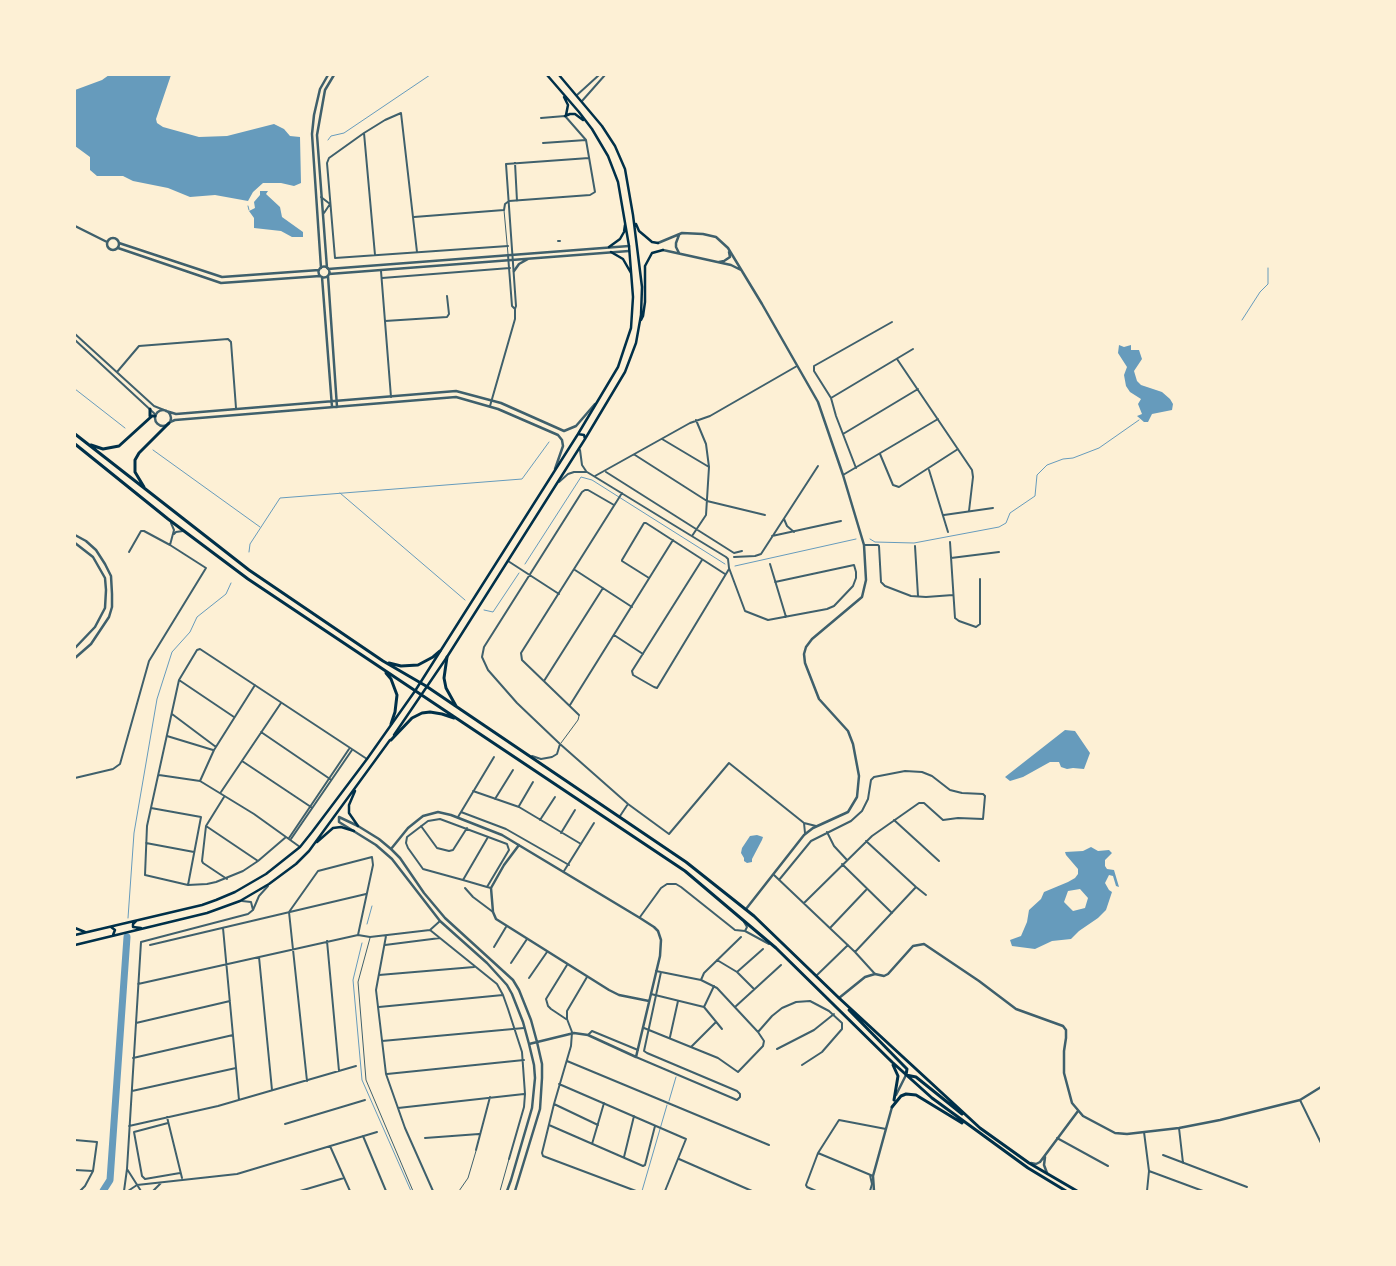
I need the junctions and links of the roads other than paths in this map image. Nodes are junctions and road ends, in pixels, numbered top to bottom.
1 (328, 75) edge
2 (334, 75) edge
3 (547, 75) edge
4 (559, 75) edge
5 (599, 75) edge
6 (605, 75) edge
7 (602, 79) junction
8 (558, 88) junction
9 (577, 95) junction
10 (582, 100) junction
11 (565, 116) junction
12 (541, 118) dead end
13 (592, 129) junction
14 (364, 133) junction
15 (586, 140) junction
16 (543, 143) dead end
17 (589, 158) junction
18 (515, 163) junction
19 (321, 197) junction
20 (509, 201) junction
21 (518, 201) junction
22 (330, 204) junction
23 (504, 210) junction
24 (323, 214) junction
25 (633, 215) junction
26 (413, 217) junction
27 (625, 222) junction
28 (75, 226) edge
29 (682, 233) junction
30 (107, 242) junction
31 (119, 243) junction
32 (658, 243) joint
33 (508, 246) junction
34 (629, 246) junction
35 (609, 247) junction
36 (118, 248) junction
37 (728, 248) junction
38 (663, 250) joint
39 (630, 251) junction
40 (417, 252) junction
41 (611, 252) junction
42 (508, 254) junction
43 (513, 254) junction
44 (680, 254) junction
45 (375, 255) junction
46 (529, 258) junction
47 (511, 260) junction
48 (715, 262) junction
49 (328, 268) junction
50 (510, 268) junction
51 (320, 269) junction
52 (381, 270) junction
53 (742, 270) junction
54 (514, 272) junction
55 (328, 275) junction
56 (321, 276) junction
57 (632, 276) junction
58 (222, 277) junction
59 (382, 278) junction
60 (221, 283) junction
61 (448, 296) dead end
62 (515, 309) junction
63 (641, 320) junction
64 (385, 321) junction
65 (892, 322) dead end
66 (75, 334) edge
67 (75, 340) edge
68 (913, 349) dead end
69 (897, 359) junction
70 (798, 366) junction
71 (113, 368) junction
72 (110, 371) junction
73 (117, 372) junction
74 (918, 389) junction
75 (385, 397) junction
76 (391, 397) junction
77 (831, 398) junction
78 (491, 400) junction
79 (598, 400) junction
80 (337, 401) junction
81 (332, 402) junction
82 (386, 403) junction
83 (337, 406) junction
84 (490, 406) junction
85 (332, 407) junction
86 (242, 408) junction
87 (150, 409) junction
88 (236, 409) junction
89 (165, 411) junction
90 (242, 414) junction
91 (156, 415) junction
92 (588, 418) junction
93 (149, 419) junction
94 (938, 419) junction
95 (696, 420) junction
96 (169, 422) junction
97 (594, 423) junction
98 (75, 434) edge
99 (578, 434) junction
100 (842, 434) junction
101 (585, 438) junction
102 (662, 439) junction
103 (86, 443) junction
104 (75, 444) edge
105 (579, 447) junction
106 (958, 449) junction
107 (880, 454) junction
108 (635, 455) junction
109 (818, 466) dead end
110 (709, 467) junction
111 (856, 468) junction
112 (555, 469) junction
113 (928, 469) junction
114 (587, 472) junction
115 (606, 472) junction
116 (844, 475) junction
117 (595, 476) junction
118 (557, 484) junction
119 (147, 490) junction
120 (621, 494) junction
121 (708, 501) junction
122 (615, 504) junction
123 (993, 508) dead end
124 (969, 511) junction
125 (764, 515) dead end
126 (942, 515) junction
127 (168, 519) junction
128 (784, 519) junction
129 (842, 521) dead end
130 (697, 530) junction
131 (185, 532) junction
132 (794, 532) junction
133 (948, 532) dead end
134 (75, 535) edge
135 (173, 535) junction
136 (692, 536) junction
137 (772, 536) junction
138 (673, 540) junction
139 (950, 542) dead end
140 (75, 543) edge
141 (170, 545) junction
142 (864, 545) junction
143 (915, 546) dead end
144 (742, 551) dead end
145 (129, 552) dead end
146 (998, 552) dead end
147 (736, 554) junction
148 (734, 557) junction
149 (951, 558) junction
150 (728, 559) junction
151 (702, 560) junction
152 (508, 561) junction
153 (770, 564) dead end
154 (729, 568) junction
155 (574, 570) junction
156 (530, 575) junction
157 (726, 575) junction
158 (649, 578) junction
159 (980, 579) dead end
160 (775, 582) junction
161 (603, 588) junction
162 (559, 594) junction
163 (954, 595) junction
164 (918, 596) junction
165 (632, 607) junction
166 (786, 617) junction
167 (614, 635) junction
168 (75, 648) edge
169 (440, 651) junction
170 (643, 654) junction
171 (447, 657) junction
172 (75, 658) edge
173 (383, 661) junction
174 (379, 668) junction
175 (179, 680) junction
176 (544, 681) junction
177 (420, 682) junction
178 (255, 685) junction
179 (426, 686) junction
180 (415, 691) junction
181 (421, 694) junction
182 (281, 703) junction
183 (570, 705) junction
184 (458, 709) junction
185 (172, 714) junction
186 (579, 715) joint
187 (234, 717) junction
188 (391, 724) junction
189 (474, 730) junction
190 (261, 732) junction
191 (167, 736) junction
192 (391, 740) junction
193 (560, 744) junction
194 (216, 747) junction
195 (351, 749) junction
196 (214, 750) junction
197 (527, 755) junction
198 (494, 757) dead end
199 (367, 759) junction
200 (242, 761) junction
201 (513, 770) dead end
202 (159, 775) junction
203 (364, 777) junction
204 (75, 778) edge
205 (331, 779) junction
206 (200, 781) junction
207 (533, 782) dead end
208 (473, 791) junction
209 (221, 793) junction
210 (225, 796) junction
211 (555, 797) dead end
212 (495, 799) junction
213 (628, 804) junction
214 (311, 807) junction
215 (519, 807) junction
216 (151, 808) junction
217 (575, 810) dead end
218 (461, 812) junction
219 (619, 816) junction
220 (458, 818) junction
221 (540, 820) junction
222 (894, 820) junction
223 (594, 823) dead end
224 (804, 824) junction
225 (820, 825) junction
226 (206, 826) junction
227 (358, 826) junction
228 (421, 826) junction
229 (467, 828) junction
230 (354, 831) junction
231 (827, 832) junction
232 (560, 833) junction
233 (804, 835) junction
234 (488, 837) junction
235 (289, 838) junction
236 (866, 840) junction
237 (146, 843) junction
238 (581, 844) junction
239 (519, 845) junction
240 (300, 847) junction
241 (391, 849) junction
242 (309, 851) junction
243 (194, 852) junction
244 (847, 860) junction
245 (258, 861) junction
246 (938, 861) dead end
247 (842, 864) junction
248 (569, 865) junction
249 (563, 873) junction
250 (774, 875) junction
251 (227, 878) junction
252 (463, 880) junction
253 (780, 880) junction
254 (268, 884) junction
255 (188, 885) junction
256 (487, 887) junction
257 (916, 887) junction
258 (465, 888) dead end
259 (491, 888) junction
260 (867, 889) junction
261 (366, 894) junction
262 (926, 895) dead end
263 (240, 901) junction
264 (804, 903) junction
265 (746, 909) junction
266 (254, 910) junction
267 (289, 912) junction
268 (493, 912) junction
269 (892, 912) junction
270 (739, 916) junction
271 (640, 918) junction
272 (138, 920) junction
273 (440, 921) junction
274 (109, 927) junction
275 (150, 927) junction
276 (506, 927) junction
277 (75, 928) edge
278 (224, 928) junction
279 (830, 928) junction
280 (430, 930) junction
281 (745, 931) junction
282 (88, 932) junction
283 (75, 935) edge
284 (358, 935) junction
285 (386, 935) junction
286 (112, 936) junction
287 (741, 936) dead end
288 (370, 937) junction
289 (440, 938) junction
290 (527, 939) junction
291 (327, 941) junction
292 (75, 945) edge
293 (150, 945) dead end
294 (384, 945) junction
295 (848, 945) junction
296 (494, 947) dead end
297 (776, 948) junction
298 (294, 949) junction
299 (763, 949) dead end
300 (548, 952) junction
301 (855, 952) junction
302 (260, 956) junction
303 (717, 960) junction
304 (512, 963) dead end
305 (227, 964) junction
306 (781, 964) dead end
307 (567, 965) junction
308 (474, 967) junction
309 (656, 971) junction
310 (661, 972) junction
311 (737, 972) junction
312 (875, 974) junction
313 (379, 976) junction
314 (816, 976) junction
315 (587, 977) junction
316 (529, 978) dead end
317 (702, 980) junction
318 (138, 984) junction
319 (714, 986) junction
320 (754, 989) junction
321 (651, 994) junction
322 (503, 995) junction
323 (656, 996) junction
324 (838, 998) junction
325 (230, 1001) junction
326 (649, 1001) junction
327 (678, 1001) junction
328 (835, 1005) junction
329 (378, 1007) junction
330 (704, 1007) junction
331 (735, 1007) junction
332 (829, 1011) junction
333 (834, 1014) junction
334 (567, 1019) junction
335 (716, 1022) junction
336 (136, 1023) junction
337 (514, 1028) junction
338 (525, 1028) junction
339 (643, 1028) junction
340 (648, 1029) junction
341 (722, 1029) dead end
342 (572, 1032) junction
343 (758, 1032) junction
344 (233, 1035) junction
345 (588, 1035) junction
346 (670, 1038) junction
347 (382, 1041) junction
348 (537, 1042) junction
349 (529, 1044) junction
350 (691, 1047) junction
351 (778, 1049) dead end
352 (638, 1050) junction
353 (636, 1057) junction
354 (133, 1058) junction
355 (524, 1060) junction
356 (567, 1061) junction
357 (892, 1062) junction
358 (802, 1065) dead end
359 (356, 1066) dead end
360 (236, 1068) junction
361 (340, 1071) junction
362 (386, 1074) junction
363 (906, 1075) junction
364 (307, 1081) junction
365 (559, 1084) junction
366 (1321, 1087) edge
367 (272, 1090) junction
368 (132, 1091) junction
369 (525, 1094) junction
370 (490, 1098) junction
371 (239, 1100) junction
372 (365, 1100) dead end
373 (894, 1100) junction
374 (1300, 1100) junction
375 (604, 1103) junction
376 (554, 1104) junction
377 (892, 1107) junction
378 (398, 1108) junction
379 (1078, 1111) junction
380 (634, 1116) junction
381 (167, 1117) junction
382 (168, 1123) junction
383 (285, 1124) dead end
384 (548, 1125) junction
385 (598, 1125) junction
386 (655, 1125) junction
387 (129, 1126) junction
388 (980, 1128) junction
389 (1179, 1128) junction
390 (886, 1129) junction
391 (378, 1132) dead end
392 (978, 1132) junction
393 (1144, 1132) junction
394 (479, 1134) junction
395 (363, 1136) junction
396 (425, 1138) dead end
397 (1057, 1138) junction
398 (75, 1140) edge
399 (1321, 1143) edge
400 (592, 1144) junction
401 (769, 1145) dead end
402 (330, 1146) junction
403 (476, 1150) joint
404 (818, 1153) junction
405 (1045, 1155) junction
406 (1164, 1155) dead end
407 (624, 1157) junction
408 (509, 1159) joint
409 (679, 1159) junction
410 (1029, 1163) junction
411 (1183, 1164) junction
412 (1108, 1166) dead end
413 (127, 1169) junction
414 (75, 1170) edge
415 (1149, 1171) junction
416 (93, 1172) junction
417 (180, 1173) junction
418 (872, 1175) junction
419 (1050, 1176) junction
420 (344, 1178) junction
421 (182, 1179) junction
422 (163, 1182) junction
423 (137, 1186) junction
424 (1247, 1187) dead end
425 (80, 1191) edge
426 (124, 1191) edge
427 (128, 1191) edge
428 (141, 1191) edge
429 (153, 1191) edge
430 (300, 1191) edge
431 (350, 1191) edge
432 (386, 1191) edge
433 (413, 1191) edge
434 (433, 1191) edge
435 (459, 1191) edge
436 (500, 1191) edge
437 (507, 1191) edge
438 (515, 1191) edge
439 (636, 1191) edge
440 (665, 1191) edge
441 (752, 1191) edge
442 (816, 1191) edge
443 (870, 1191) edge
444 (874, 1191) edge
445 (1066, 1191) edge
446 (1077, 1191) edge
447 (1147, 1191) edge
448 (1202, 1191) edge

1 - 51 street
2 - 19 street
3 - 8 main road
4 - 9 main road
5 - 7 street
5 - 9 street
6 - 7 street
7 - 10 street
8 - 11 main road
8 - 13 main road
9 - 10 main road
10 - 25 main road
11 - 12 street
11 - 13 main road
11 - 15 street
13 - 27 main road
14 - 22 street
14 - 26 street
14 - 45 street
15 - 16 street
15 - 17 street
17 - 18 street
17 - 21 street
18 - 20 street
18 - 21 street
19 - 22 street
19 - 24 street
20 - 21 street
20 - 23 street
20 - 43 street
22 - 24 street
22 - 45 street
23 - 26 street
23 - 33 lane
24 - 49 street
25 - 32 main road
25 - 63 main road
26 - 40 street
27 - 34 main road
27 - 35 main road
28 - 30 street
29 - 32 street
29 - 37 street
29 - 44 street
30 - 31 street
30 - 36 street
31 - 36 street
31 - 58 street
33 - 40 street
33 - 42 lane
34 - 35 street
34 - 39 main road
35 - 43 street
36 - 60 street
37 - 48 street
37 - 53 street
38 - 44 street
38 - 63 main road
39 - 41 street
39 - 57 main road
40 - 45 street
41 - 46 street
41 - 57 main road
42 - 43 street
42 - 47 street
42 - 49 street
43 - 47 street
44 - 48 street
46 - 47 street
46 - 54 street
47 - 50 street
47 - 52 street
47 - 54 street
48 - 53 street
49 - 51 street
49 - 55 street
50 - 59 street
50 - 62 street
51 - 56 street
51 - 58 street
52 - 55 street
52 - 59 street
53 - 70 street
54 - 62 street
55 - 56 street
55 - 80 street
56 - 60 street
56 - 81 street
57 - 79 main road
58 - 60 street
59 - 64 street
61 - 64 street
62 - 78 street
63 - 97 main road
64 - 76 street
65 - 77 street
66 - 71 street
67 - 72 street
68 - 69 street
69 - 74 street
69 - 77 street
70 - 95 street
70 - 116 street
71 - 72 street
71 - 73 street
72 - 87 street
73 - 88 street
73 - 89 street
74 - 94 street
74 - 100 street
75 - 76 street
75 - 80 street
75 - 82 street
76 - 78 street
77 - 100 street
78 - 79 street
78 - 84 street
79 - 92 main road
80 - 81 street
80 - 83 street
81 - 85 street
81 - 86 street
82 - 83 street
82 - 84 street
83 - 85 street
84 - 112 street
85 - 90 street
86 - 88 street
86 - 90 street
87 - 91 street
87 - 93 main road
88 - 89 street
89 - 91 street
89 - 96 street
90 - 96 street
91 - 93 main road
91 - 96 street
92 - 97 main road
92 - 99 main road
93 - 103 main road
94 - 106 street
94 - 107 street
95 - 102 street
95 - 110 street
96 - 119 main road
97 - 101 main road
98 - 103 main road
99 - 101 main road
99 - 112 main road
100 - 111 street
101 - 105 main road
102 - 108 street
102 - 110 street
103 - 119 main road
104 - 127 main road
105 - 114 street
105 - 118 main road
106 - 113 street
106 - 124 street
107 - 111 street
107 - 113 street
108 - 115 street
108 - 121 street
109 - 128 street
110 - 121 street
111 - 116 street
112 - 169 main road
113 - 126 street
114 - 117 street
114 - 118 street
115 - 117 street
115 - 130 street
116 - 142 street
117 - 120 street
118 - 152 main road
119 - 173 main road
120 - 122 street
120 - 136 street
121 - 125 street
121 - 130 street
122 - 155 street
122 - 156 street
123 - 124 street
124 - 126 street
126 - 133 street
127 - 131 main road
127 - 135 street
128 - 132 street
128 - 137 street
129 - 132 street
130 - 136 street
130 - 147 street
131 - 135 street
131 - 174 main road
132 - 137 street
134 - 172 street
135 - 141 street
136 - 150 street
137 - 148 street
138 - 151 street
138 - 158 street
138 - 158 street
139 - 149 street
140 - 168 street
141 - 145 street
141 - 204 street
142 - 164 street
142 - 225 street
143 - 164 street
144 - 147 street
146 - 149 street
147 - 148 street
148 - 150 street
149 - 163 street
150 - 154 street
151 - 157 street
151 - 170 street
152 - 156 street
152 - 171 main road
153 - 160 street
154 - 157 street
154 - 166 street
155 - 161 street
155 - 162 street
156 - 162 street
156 - 193 street
157 - 170 street
158 - 165 street
159 - 163 street
160 - 166 street
160 - 166 street
161 - 165 street
161 - 176 street
162 - 176 street
163 - 164 street
165 - 167 street
167 - 170 street
167 - 183 street
169 - 173 main road
169 - 177 main road
171 - 179 main road
171 - 184 main road
173 - 177 main road
174 - 180 main road
174 - 188 main road
175 - 178 street
175 - 185 street
175 - 187 street
176 - 183 street
177 - 179 main road
177 - 180 main road
178 - 182 street
178 - 187 street
179 - 181 main road
179 - 184 main road
180 - 181 main road
180 - 188 main road
181 - 189 main road
181 - 192 main road
182 - 190 street
182 - 195 street
183 - 186 street
184 - 197 main road
185 - 191 street
185 - 194 street
186 - 193 lane
187 - 194 street
188 - 199 main road
189 - 192 main road
189 - 270 main road
190 - 200 street
190 - 205 street
191 - 196 street
191 - 202 street
192 - 203 main road
193 - 197 street
193 - 213 street
194 - 196 street
195 - 199 street
195 - 205 street
196 - 206 street
197 - 219 main road
198 - 208 street
199 - 240 main road
200 - 209 street
200 - 214 street
201 - 212 street
202 - 206 street
202 - 216 street
203 - 227 main road
203 - 242 main road
205 - 214 street
206 - 209 street
207 - 215 street
208 - 212 street
208 - 218 street
209 - 210 street
210 - 226 street
210 - 235 street
211 - 221 street
212 - 215 street
213 - 219 street
213 - 224 street
214 - 235 street
215 - 221 street
216 - 237 street
216 - 243 street
217 - 232 street
218 - 220 street
218 - 248 street
219 - 265 main road
220 - 239 street
220 - 241 street
221 - 232 street
222 - 231 street
222 - 236 street
222 - 246 street
223 - 238 street
224 - 225 street
224 - 233 street
225 - 233 street
226 - 245 street
226 - 251 street
227 - 230 street
227 - 241 street
228 - 229 street
228 - 229 street
228 - 252 street
229 - 234 street
230 - 242 main road
230 - 273 street
231 - 244 street
231 - 253 street
232 - 238 street
233 - 250 street
234 - 252 street
234 - 256 street
235 - 240 street
235 - 245 street
236 - 244 street
236 - 257 street
237 - 243 street
237 - 255 street
238 - 248 street
239 - 249 street
239 - 259 street
240 - 272 main road
241 - 348 street
242 - 254 main road
243 - 255 street
244 - 247 street
245 - 251 street
247 - 260 street
247 - 264 street
248 - 249 street
249 - 271 street
250 - 253 street
250 - 265 street
251 - 255 street
252 - 256 street
253 - 264 street
254 - 263 main road
254 - 266 street
256 - 259 street
257 - 262 street
257 - 269 street
258 - 268 street
259 - 268 street
260 - 269 street
260 - 279 street
261 - 267 street
261 - 267 street
261 - 284 street
263 - 266 street
263 - 275 main road
264 - 279 street
265 - 314 main road
266 - 318 street
267 - 278 street
267 - 298 street
268 - 276 street
269 - 301 street
270 - 281 street
270 - 297 main road
271 - 281 street
271 - 309 street
272 - 274 main road
272 - 275 main road
273 - 280 street
273 - 338 street
274 - 282 main road
274 - 286 main road
275 - 286 main road
276 - 290 street
276 - 296 street
277 - 282 main road
278 - 293 street
278 - 305 street
279 - 295 street
280 - 285 street
280 - 289 street
281 - 297 street
282 - 283 main road
284 - 288 street
284 - 291 street
285 - 288 street
285 - 294 street
286 - 292 main road
287 - 303 street
288 - 433 lane
289 - 294 street
289 - 308 street
290 - 300 street
290 - 304 street
291 - 298 street
291 - 361 street
294 - 313 street
295 - 301 street
295 - 314 street
297 - 328 main road
298 - 302 street
298 - 364 street
299 - 311 street
300 - 307 street
300 - 316 street
301 - 312 street
302 - 305 street
302 - 367 street
303 - 311 street
303 - 317 street
305 - 318 street
305 - 325 street
306 - 320 street
307 - 315 street
307 - 334 street
308 - 313 street
308 - 322 street
309 - 310 street
309 - 321 street
310 - 317 street
310 - 323 street
311 - 320 street
312 - 324 street
312 - 379 street
313 - 329 street
314 - 324 main road
315 - 326 street
315 - 334 street
317 - 319 street
318 - 336 street
319 - 330 street
319 - 331 street
320 - 331 street
321 - 323 street
321 - 326 street
322 - 329 street
322 - 337 street
323 - 327 street
323 - 340 street
324 - 363 main road
324 - 388 main road
325 - 336 street
325 - 344 street
326 - 339 street
327 - 330 street
327 - 346 street
328 - 332 street
328 - 357 main road
329 - 347 street
330 - 335 street
331 - 343 street
332 - 333 street
332 - 343 street
333 - 351 street
333 - 358 street
334 - 342 street
335 - 341 street
335 - 350 street
336 - 354 street
337 - 338 street
337 - 347 street
337 - 355 street
338 - 349 street
339 - 340 street
339 - 352 street
340 - 346 street
340 - 353 street
342 - 345 street
342 - 348 street
342 - 356 street
343 - 350 street
344 - 354 street
344 - 360 street
345 - 352 street
345 - 353 street
346 - 350 street
347 - 362 street
348 - 349 street
348 - 438 street
349 - 437 street
352 - 353 street
354 - 368 street
355 - 362 street
355 - 369 street
356 - 365 street
356 - 401 street
357 - 363 main road
357 - 373 main road
359 - 361 street
360 - 368 street
360 - 371 street
361 - 364 street
362 - 378 street
363 - 373 street
363 - 388 main road
363 - 392 main road
364 - 367 street
365 - 375 street
365 - 376 street
366 - 374 street
367 - 371 street
368 - 387 street
369 - 370 street
369 - 408 street
370 - 378 street
370 - 394 street
371 - 381 street
372 - 383 street
373 - 377 street
374 - 389 street
374 - 399 street
375 - 380 street
375 - 385 street
376 - 384 street
376 - 385 street
377 - 390 street
377 - 392 main road
378 - 434 street
379 - 393 street
379 - 397 street
380 - 386 street
380 - 407 street
381 - 382 street
381 - 387 street
382 - 417 street
382 - 417 street
384 - 400 street
384 - 439 street
385 - 400 street
386 - 407 street
386 - 409 street
387 - 413 street
388 - 410 main road
389 - 393 street
389 - 411 street
390 - 404 street
390 - 418 street
391 - 395 street
392 - 445 main road
393 - 415 street
394 - 396 street
394 - 403 street
395 - 402 street
395 - 432 street
397 - 405 street
397 - 412 street
398 - 416 street
400 - 407 street
402 - 420 street
402 - 421 street
403 - 435 lane
404 - 418 street
404 - 442 street
405 - 410 street
405 - 419 street
406 - 411 street
408 - 436 lane
409 - 440 street
409 - 441 street
410 - 419 main road
411 - 424 street
413 - 423 street
413 - 426 street
414 - 416 street
415 - 447 street
415 - 448 street
416 - 425 street
417 - 421 street
418 - 443 street
418 - 444 street
419 - 446 main road
420 - 430 street
420 - 431 street
421 - 422 street
422 - 423 street
422 - 429 street
423 - 427 street
423 - 428 street

